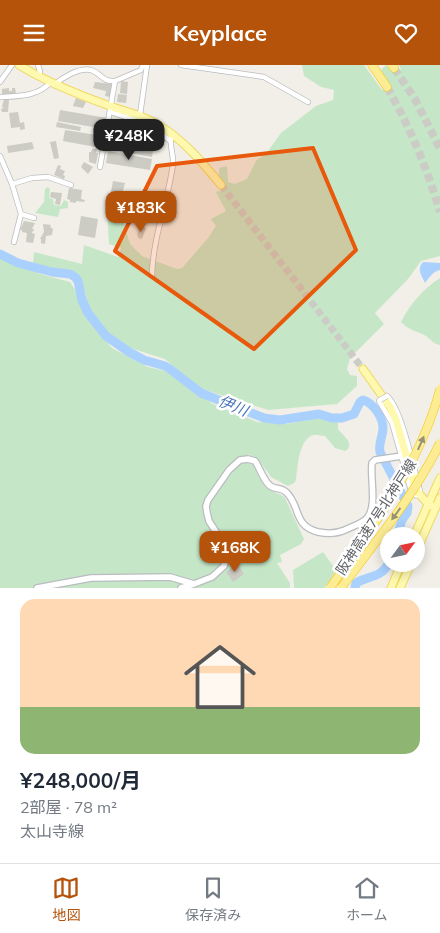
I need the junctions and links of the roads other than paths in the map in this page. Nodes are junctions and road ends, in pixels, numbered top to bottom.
1 (12, 65) edge
2 (20, 65) edge
3 (38, 65) edge
4 (143, 65) edge
5 (147, 65) edge
6 (182, 65) edge
7 (372, 65) edge
8 (39, 77) junction
9 (115, 81) junction
10 (0, 82) edge
11 (52, 84) junction
12 (387, 87) tunnel mouth
13 (0, 97) edge
14 (308, 103) dead end
15 (111, 109) junction
16 (140, 115) junction
17 (171, 137) junction
18 (0, 156) edge
19 (100, 167) dead end
20 (12, 184) junction
21 (71, 185) dead end
22 (221, 185) tunnel mouth
23 (21, 214) junction
24 (34, 218) dead end
25 (14, 242) dead end
26 (152, 275) dead end
27 (363, 369) tunnel mouth
28 (440, 389) edge
29 (440, 443) edge
30 (402, 456) junction
31 (440, 477) edge
32 (420, 495) junction
33 (440, 498) edge
34 (428, 504) junction
35 (436, 508) junction
36 (418, 527) edge
37 (425, 532) edge
38 (397, 573) edge
39 (407, 573) edge
40 (72, 581) junction
41 (194, 583) junction
42 (37, 588) edge
43 (71, 588) edge
44 (181, 588) edge
45 (330, 588) edge
46 (341, 588) edge
47 (391, 588) edge
48 (400, 588) edge

1 - 10 street
2 - 8 main road
3 - 8 street
4 - 9 street
5 - 16 street
6 - 14 street
7 - 12 highway
8 - 11 main road
9 - 11 street
9 - 15 street
11 - 13 street
11 - 15 main road
15 - 16 main road
15 - 17 street
15 - 19 street
16 - 17 main road
17 - 22 main road
17 - 26 street
18 - 20 street
20 - 21 street
20 - 23 street
23 - 24 street
23 - 25 street
27 - 32 main road
45 -> 28 highway, 阪神高速7号北神戸線, bridge
29 -> 46 highway, 阪神高速7号北神戸線, bridge
30 - 32 street
30 - 32 street, bridge
30 - 41 street
31 - 34 main road
32 - 34 main road
33 - 35 main road
34 - 35 main road
34 - 36 main road
35 - 37 main road
38 - 47 main road
39 - 48 main road
40 - 41 street
40 - 42 street
40 - 43 street
41 - 44 street

